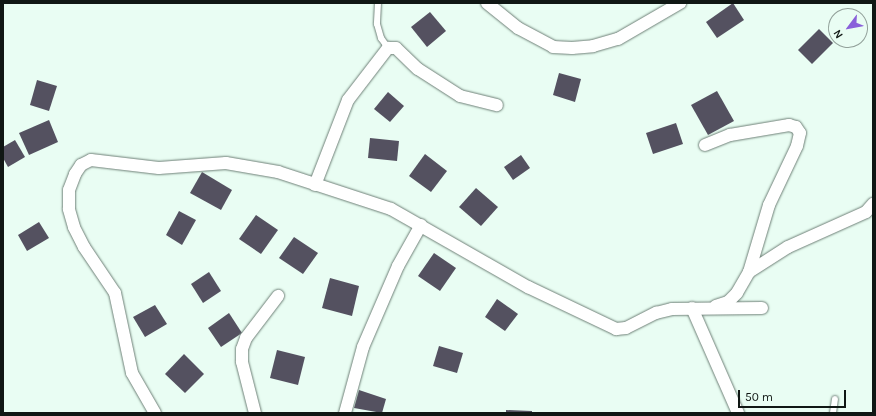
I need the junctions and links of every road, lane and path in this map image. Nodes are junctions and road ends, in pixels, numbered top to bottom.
1 (378, 3) edge
2 (487, 3) edge
3 (680, 3) edge
4 (388, 48) junction
5 (497, 105) dead end
6 (705, 145) dead end
7 (315, 185) junction
8 (873, 204) edge
9 (421, 225) junction
10 (749, 272) junction
11 (278, 296) dead end
12 (692, 308) junction
13 (713, 308) junction
14 (762, 308) dead end
15 (835, 399) dead end
16 (155, 413) edge
17 (256, 413) edge
18 (345, 413) edge
19 (738, 413) edge
20 (833, 413) edge

1 - 4 lane
2 - 3 street
4 - 5 street
4 - 7 street
6 - 10 street
7 - 9 street
7 - 16 street
8 - 10 street
9 - 12 street
9 - 18 street
10 - 13 street
11 - 17 street
12 - 13 street
12 - 19 street
13 - 14 street
15 - 20 lane

